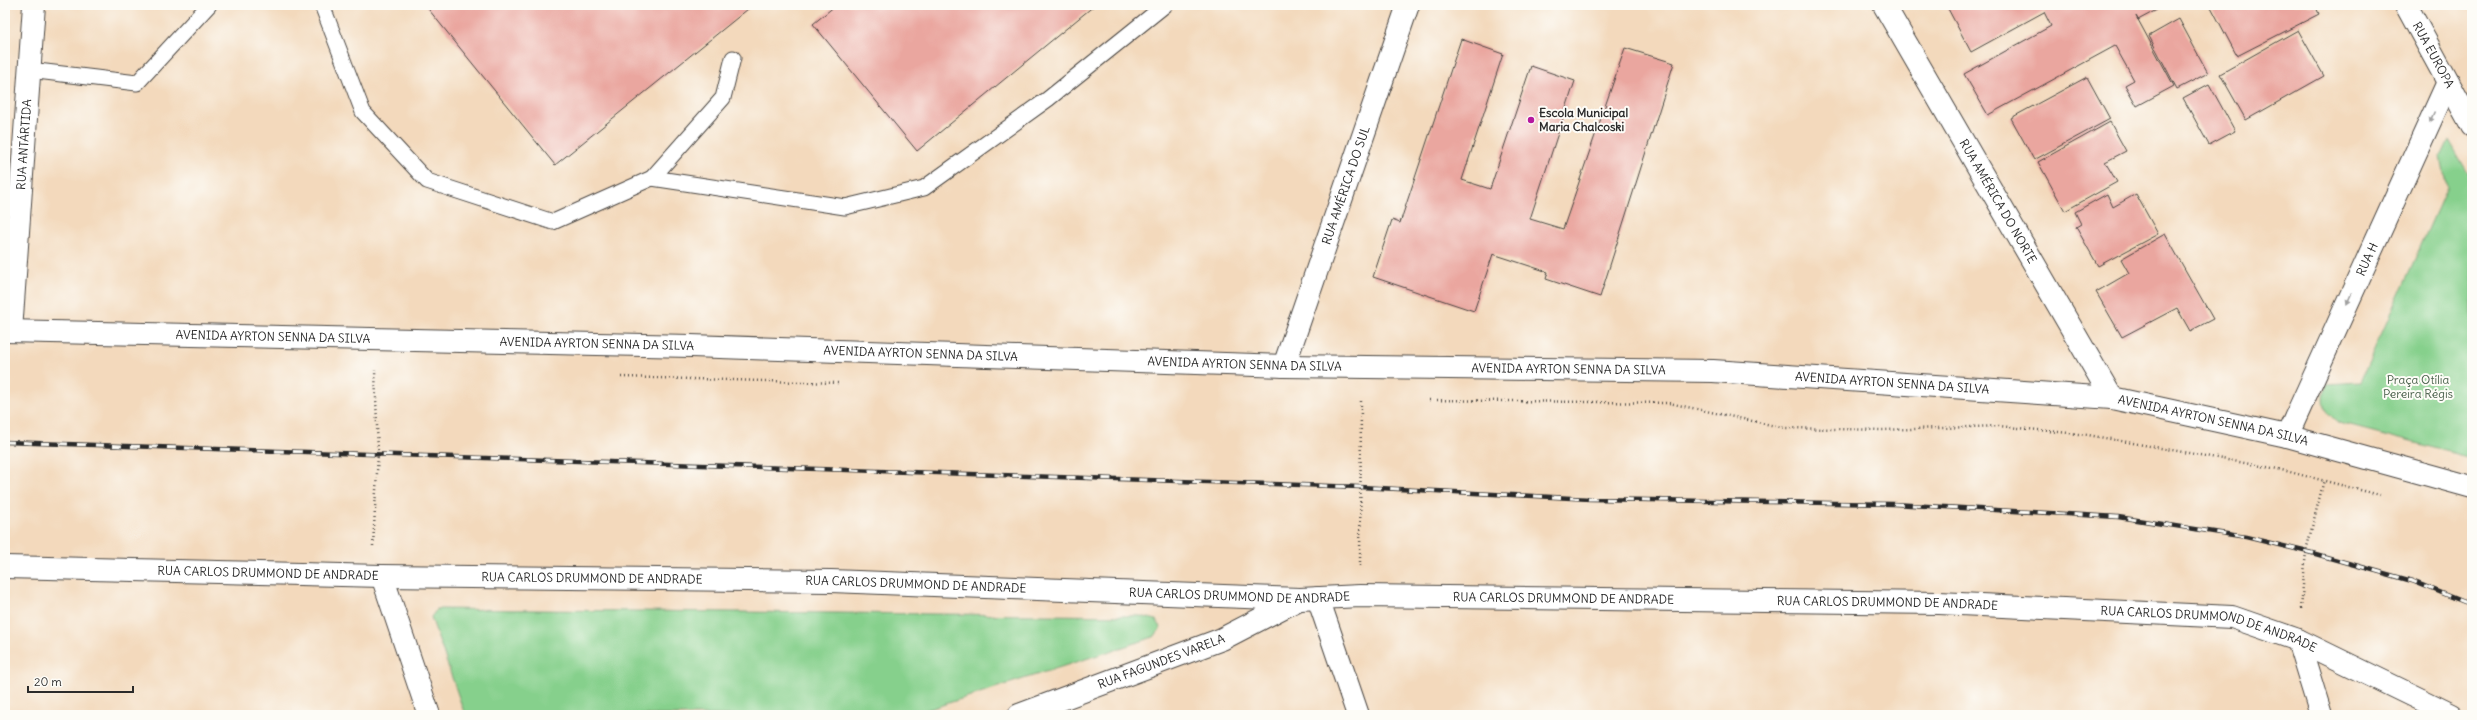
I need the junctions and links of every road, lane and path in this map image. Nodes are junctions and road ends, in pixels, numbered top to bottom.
1 (34, 5) edge
2 (209, 5) edge
3 (322, 5) edge
4 (1165, 5) edge
5 (1408, 5) edge
6 (1884, 5) edge
7 (2406, 5) edge
8 (733, 58) dead end
9 (29, 70) junction
10 (2448, 82) junction
11 (2472, 126) edge
12 (652, 178) junction
13 (8, 331) edge
14 (1284, 366) junction
15 (367, 369) dead end
16 (375, 369) junction
17 (383, 369) dead end
18 (613, 376) dead end
19 (844, 383) dead end
20 (1353, 398) dead end
21 (2112, 398) junction
22 (1361, 399) junction
23 (1369, 399) dead end
24 (1424, 400) dead end
25 (2287, 436) junction
26 (2334, 449) junction
27 (2324, 480) junction
28 (2472, 487) edge
29 (2383, 496) dead end
30 (5, 567) edge
31 (377, 576) junction
32 (1360, 596) junction
33 (1309, 599) junction
34 (2298, 640) junction
35 (429, 715) edge
36 (1018, 715) edge
37 (1358, 715) edge
38 (2321, 715) edge
39 (2452, 715) edge

1 - 9 street, RUA ANTÁRTIDA
2 - 9 lane
3 - 12 lane
4 - 12 lane
5 - 14 street, RUA AMÉRICA DO SUL
6 - 21 street, RUA AMÉRICA DO NORTE
7 - 10 street, RUA EUROPA
8 - 12 lane
9 - 13 street, RUA ANTÁRTIDA
10 - 11 street, RUA EUROPA
10 -> 25 street, RUA H
13 - 14 street, AVENIDA AYRTON SENNA DA SILVA
14 - 21 street, AVENIDA AYRTON SENNA DA SILVA
15 - 16 path
16 - 17 path
16 - 31 path
18 - 19 path
20 - 22 path
21 - 25 street, AVENIDA AYRTON SENNA DA SILVA
22 - 23 path
22 - 32 path
24 - 27 path
25 - 26 street, AVENIDA AYRTON SENNA DA SILVA
26 - 27 path
26 - 28 street, AVENIDA AYRTON SENNA DA SILVA
27 - 29 path
27 - 34 path
30 - 31 street, RUA CARLOS DRUMMOND DE ANDRADE
31 - 33 street, RUA CARLOS DRUMMOND DE ANDRADE
31 - 35 street
32 - 33 street, RUA CARLOS DRUMMOND DE ANDRADE
32 - 34 street, RUA CARLOS DRUMMOND DE ANDRADE
33 - 36 street, RUA FAGUNDES VARELA
33 - 37 street
34 - 38 street
34 - 39 street, RUA CARLOS DRUMMOND DE ANDRADE

